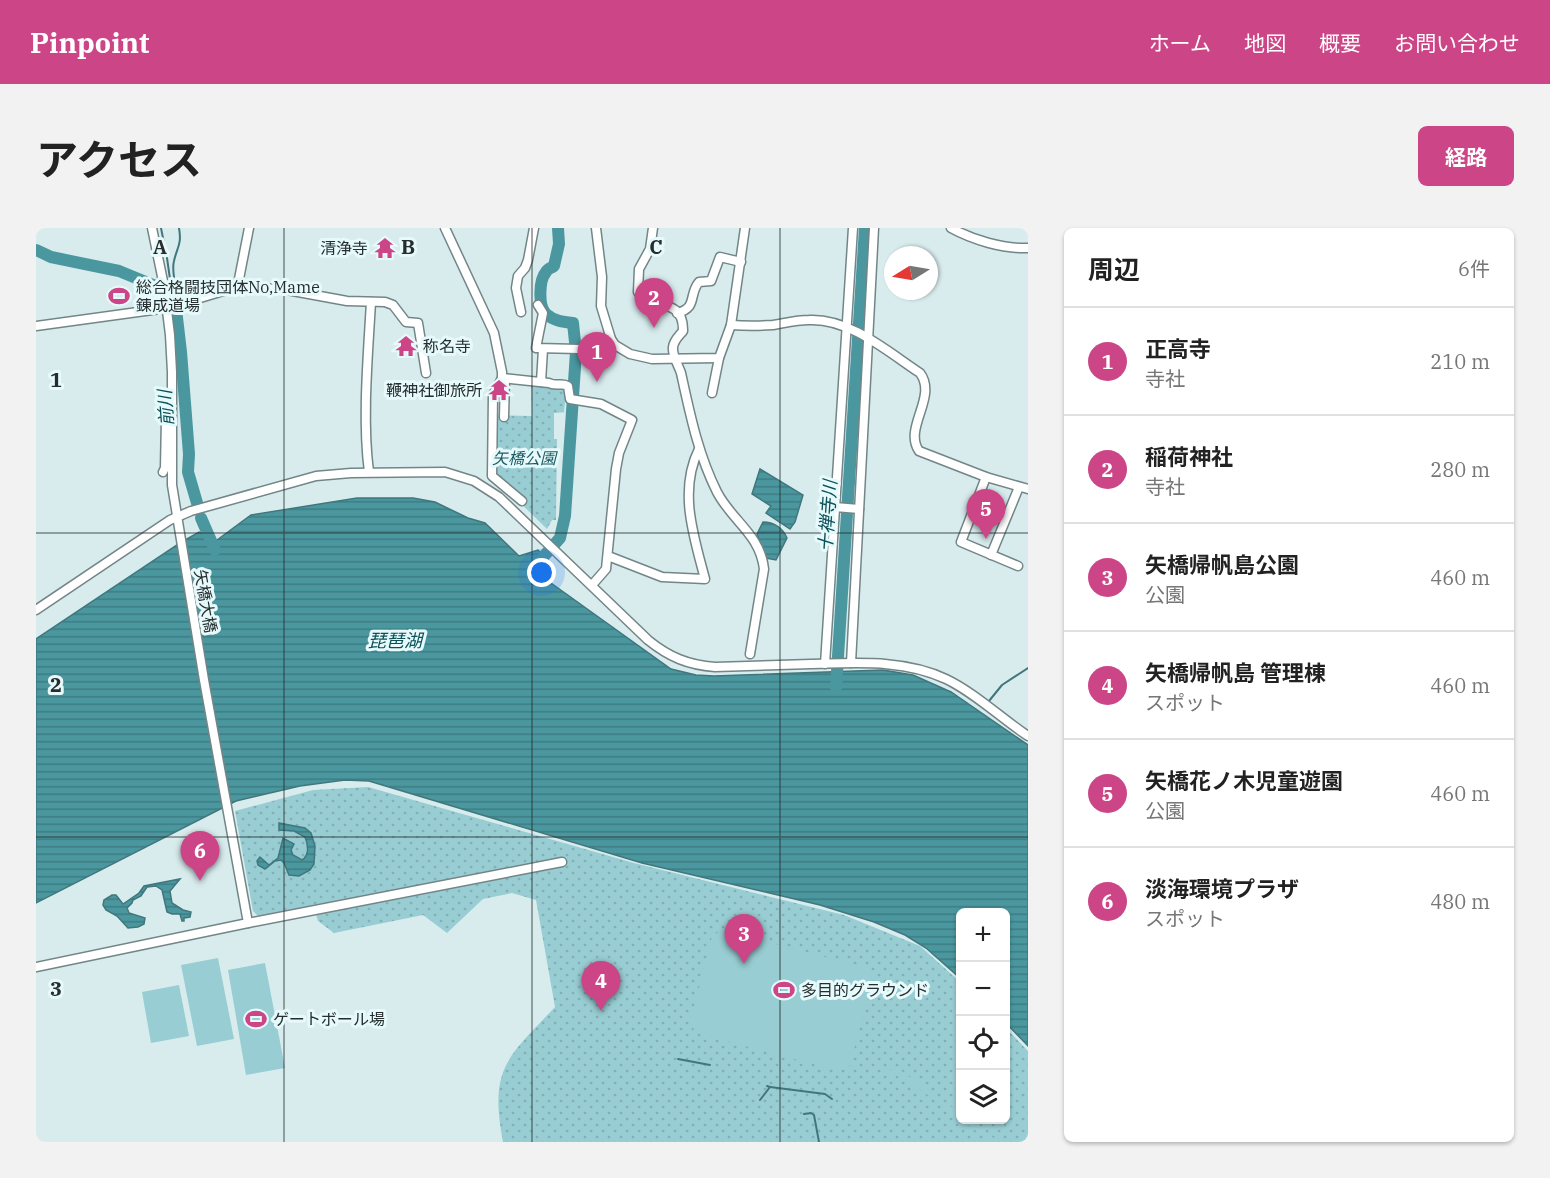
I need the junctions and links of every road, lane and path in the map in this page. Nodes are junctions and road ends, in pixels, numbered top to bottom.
1 (152, 228) edge
2 (249, 228) edge
3 (445, 228) edge
4 (534, 228) edge
5 (596, 228) edge
6 (653, 228) edge
7 (745, 228) edge
8 (853, 228) edge
9 (874, 228) edge
10 (951, 228) edge
11 (1028, 248) edge
12 (741, 262) junction
13 (240, 286) junction
14 (371, 302) junction
15 (169, 305) junction
16 (538, 305) dead end
17 (521, 312) dead end
18 (677, 313) junction
19 (731, 325) junction
20 (36, 326) edge
21 (848, 328) junction
22 (867, 338) junction
23 (611, 339) junction
24 (543, 349) junction
25 (674, 358) junction
26 (719, 358) junction
27 (426, 373) dead end
28 (503, 378) junction
29 (541, 382) junction
30 (712, 393) dead end
31 (504, 417) dead end
32 (699, 449) junction
33 (163, 472) dead end
34 (369, 472) junction
35 (986, 477) junction
36 (1024, 488) edge
37 (522, 501) dead end
38 (837, 507) junction
39 (857, 509) junction
40 (177, 516) junction
41 (991, 555) junction
42 (608, 556) junction
43 (1018, 566) dead end
44 (592, 585) junction
45 (36, 610) edge
46 (750, 654) dead end
47 (849, 663) junction
48 (826, 664) junction
49 (1028, 736) edge
50 (562, 862) dead end
51 (248, 923) junction
52 (36, 967) edge

1 - 15 street
2 - 13 street
3 - 28 street
4 - 17 street
5 - 23 street
6 - 18 street
7 - 12 street
8 - 21 street
9 - 22 street
10 - 11 street
12 - 18 street
12 - 19 street
13 - 14 street
13 - 15 street
14 - 27 street
14 - 34 street
15 - 20 street
15 - 33 street
15 - 40 street, 矢橋大橋
16 - 24 street
18 - 25 street
19 - 21 street
19 - 26 street
21 - 22 street
21 - 38 street
22 - 35 street
22 - 39 street
23 - 24 street
23 - 25 street
24 - 29 street
25 - 26 street
25 - 32 street
26 - 30 street
28 - 29 street
28 - 31 street
28 - 37 street
29 - 42 street
32 - 42 street
32 - 46 street
34 - 40 street
34 - 44 street
35 - 36 street
35 - 41 street
36 - 41 street
38 - 39 street
38 - 48 street
39 - 47 street
40 - 45 street
40 - 51 street, 矢橋大橋
41 - 43 street
42 - 44 street
44 - 48 street
47 - 48 street
47 - 49 street
50 - 51 street
51 - 52 street

